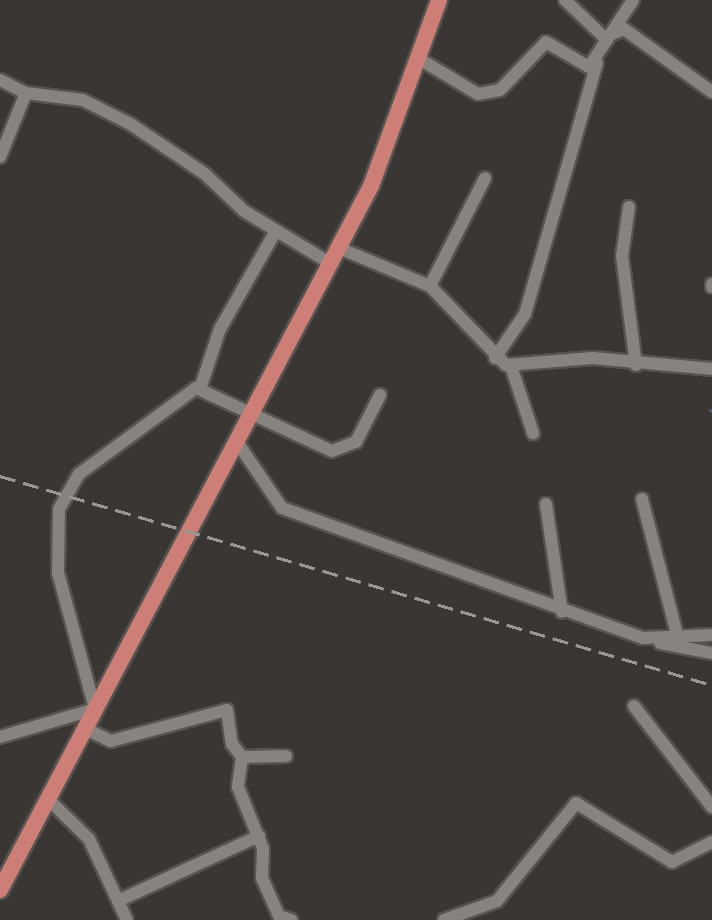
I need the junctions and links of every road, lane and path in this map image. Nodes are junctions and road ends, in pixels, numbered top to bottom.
1 (439, 0) edge
2 (565, 0) edge
3 (633, 0) edge
4 (607, 40) junction
5 (421, 60) junction
6 (597, 63) junction
7 (0, 80) edge
8 (712, 92) edge
9 (26, 93) junction
10 (0, 157) edge
11 (485, 178) dead end
12 (629, 207) dead end
13 (276, 231) junction
14 (335, 256) junction
15 (430, 286) junction
16 (495, 358) junction
17 (636, 365) junction
18 (511, 366) junction
19 (712, 369) edge
20 (200, 389) junction
21 (380, 395) dead end
22 (252, 411) junction
23 (533, 433) dead end
24 (237, 442) junction
25 (642, 499) dead end
26 (546, 504) dead end
27 (562, 612) junction
28 (712, 635) edge
29 (643, 638) junction
30 (678, 638) junction
31 (712, 653) edge
32 (634, 706) dead end
33 (95, 709) junction
34 (84, 728) junction
35 (0, 737) edge
36 (286, 756) dead end
37 (242, 757) junction
38 (47, 798) junction
39 (712, 807) edge
40 (259, 836) junction
41 (712, 842) edge
42 (0, 890) edge
43 (122, 899) junction
44 (280, 919) edge
45 (127, 920) edge
46 (444, 920) edge

1 - 5 main road
2 - 4 street
3 - 4 street
4 - 6 street
4 - 8 street
5 - 6 street
5 - 14 main road
6 - 16 street
7 - 9 street
9 - 10 street
9 - 13 street
11 - 15 street
12 - 17 street
13 - 14 street
13 - 20 street
14 - 15 street
14 - 22 main road
15 - 16 street
16 - 18 street
17 - 18 street
17 - 19 street
18 - 23 street
20 - 22 street
20 - 33 street
21 - 22 street
22 - 24 main road
24 - 27 street
24 - 33 main road
25 - 30 street
26 - 27 street
27 - 29 street
28 - 30 street
29 - 30 street
29 - 31 street
32 - 39 street
33 - 34 main road
33 - 35 street
34 - 37 street
34 - 38 main road
36 - 37 street
37 - 40 street
38 - 42 main road
38 - 43 street
40 - 43 street
40 - 44 street
41 - 46 street
43 - 45 street

